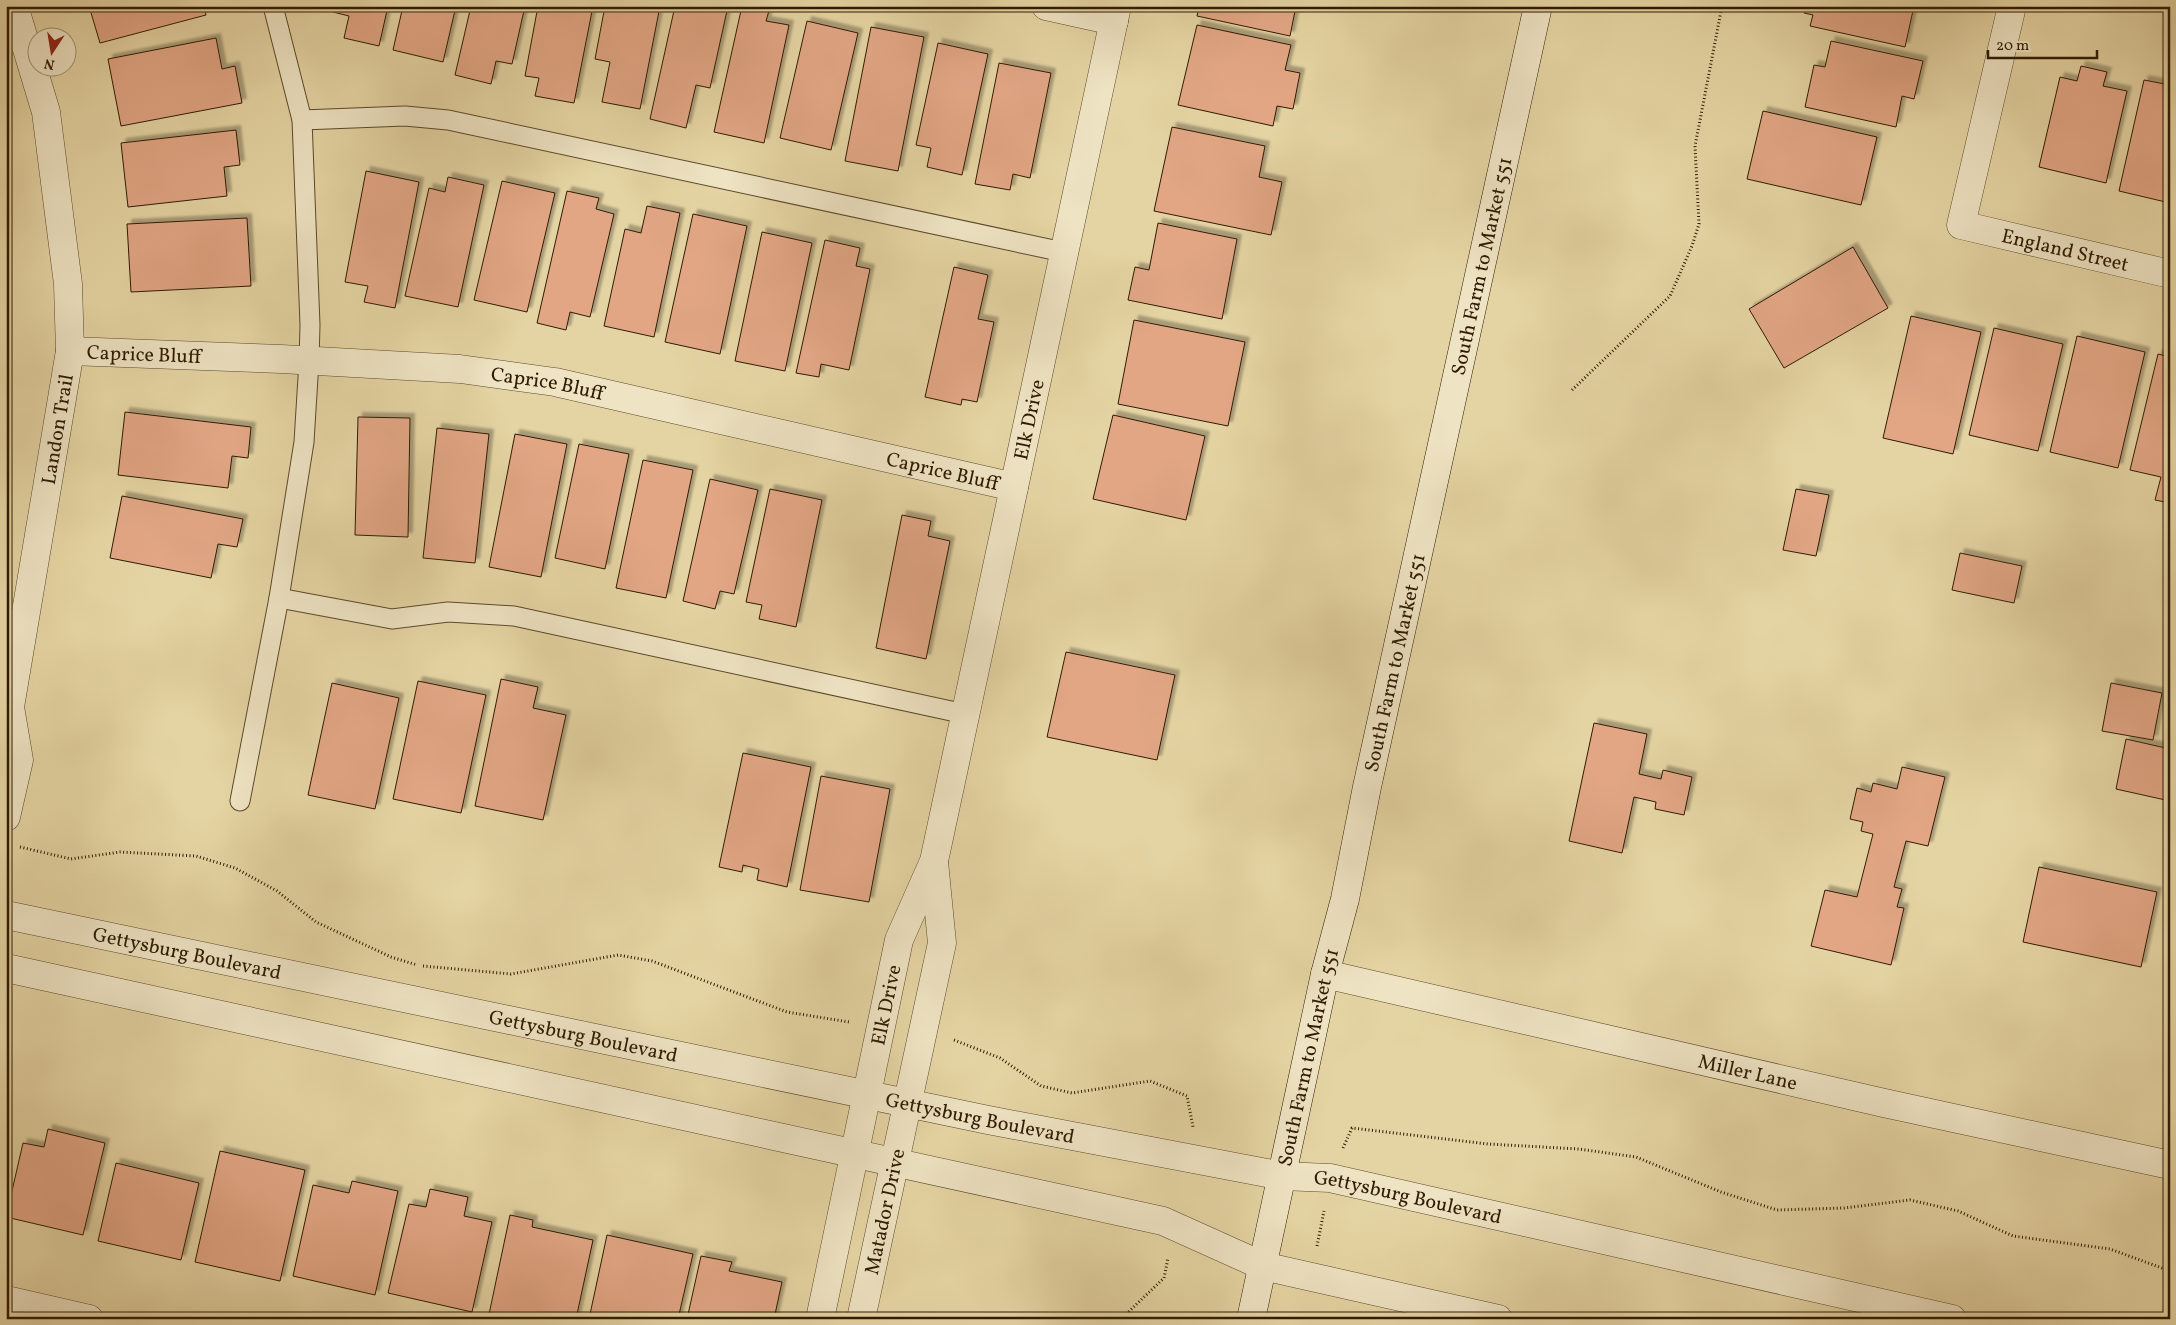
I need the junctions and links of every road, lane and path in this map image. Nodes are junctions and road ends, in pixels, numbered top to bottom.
1 (14, 6) edge
2 (273, 6) edge
3 (1046, 6) edge
4 (1538, 6) edge
5 (1722, 6) edge
6 (2012, 6) edge
7 (1116, 14) edge
8 (302, 120) junction
9 (1063, 252) junction
10 (2170, 274) edge
11 (70, 351) junction
12 (309, 360) junction
13 (1572, 390) dead end
14 (1014, 487) junction
15 (279, 598) junction
16 (8, 709) edge
17 (965, 714) junction
18 (240, 801) dead end
19 (6, 817) edge
20 (16, 846) dead end
21 (934, 861) junction
22 (6, 915) edge
23 (6, 968) edge
24 (1325, 974) junction
25 (881, 1027) junction
26 (922, 1035) junction
27 (867, 1095) junction
28 (908, 1103) junction
29 (1352, 1128) dead end
30 (854, 1154) junction
31 (1187, 1158) junction
32 (895, 1163) junction
33 (2170, 1165) edge
34 (1282, 1176) junction
35 (1174, 1227) junction
36 (1262, 1266) junction
37 (2170, 1271) edge
38 (6, 1300) edge
39 (89, 1319) edge
40 (820, 1319) edge
41 (861, 1319) edge
42 (1121, 1319) edge
43 (1251, 1319) edge
44 (1498, 1319) edge
45 (1952, 1319) edge

1 - 11 street, Landon Trail
2 - 8 lane
3 - 7 street
4 - 24 street, South Farm to Market 551
5 - 13 path
6 - 10 street, England Street
7 - 9 street, Elk Drive
8 - 9 lane
8 - 12 lane
9 - 14 street, Elk Drive
11 - 12 street, Caprice Bluff
11 - 16 street, Landon Trail
12 - 14 street, Caprice Bluff
12 - 15 lane
14 - 17 street, Elk Drive
15 - 17 lane
15 - 18 lane
16 - 19 street, Landon Trail
17 - 21 street, Elk Drive
20 - 25 path
21 - 25 street, Elk Drive
21 - 26 street, Elk Drive
22 - 27 street, Gettysburg Boulevard
23 - 30 street
24 - 33 street, Miller Lane
24 - 34 street, South Farm to Market 551
25 - 27 street, Elk Drive
26 - 28 street, Elk Drive
26 - 31 path
27 - 28 street, Gettysburg Boulevard
27 - 30 street, Elk Drive
28 - 31 street, Gettysburg Boulevard
28 - 32 street, Matador Drive
29 - 37 path
30 - 32 street
30 - 40 street, Matador Drive
31 - 34 street, Gettysburg Boulevard
32 - 35 street
32 - 41 street, Matador Drive
34 - 36 street, South Farm to Market 551
34 - 45 street, Gettysburg Boulevard
35 - 36 street
35 - 42 path
36 - 43 street, South Farm to Market 551
36 - 44 street
38 - 39 street

